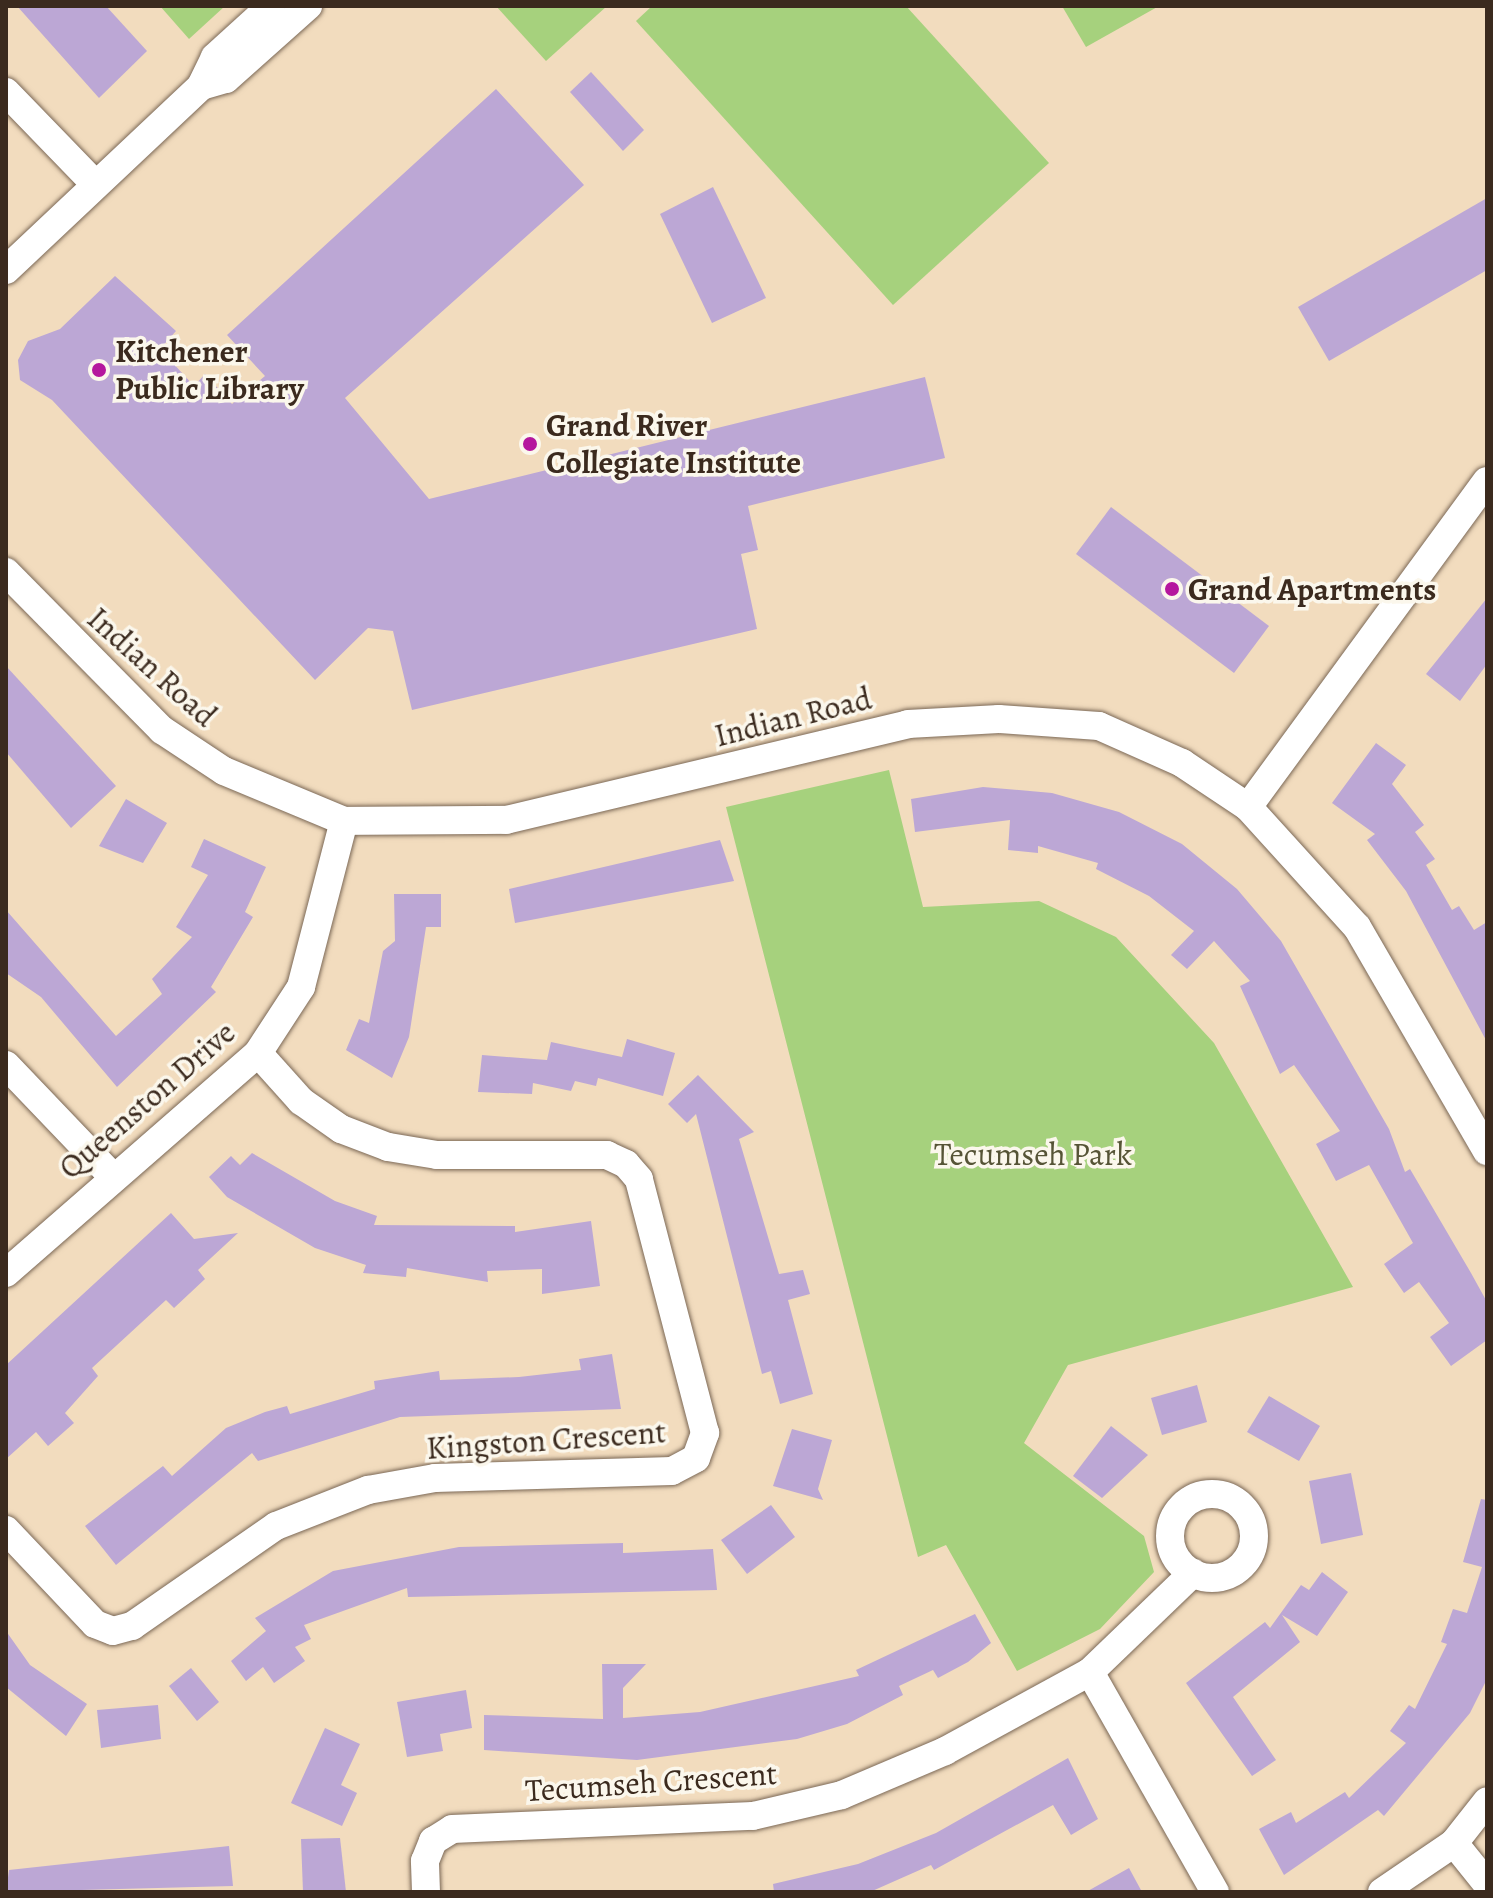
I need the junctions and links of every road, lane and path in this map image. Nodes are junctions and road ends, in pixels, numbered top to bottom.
1 (271, 6) edge
2 (308, 6) edge
3 (201, 86) junction
4 (6, 92) edge
5 (96, 185) junction
6 (6, 270) edge
7 (1487, 481) edge
8 (6, 572) edge
9 (1248, 807) junction
10 (344, 821) junction
11 (258, 1053) junction
12 (6, 1065) edge
13 (1487, 1151) edge
14 (111, 1175) junction
15 (6, 1273) edge
16 (6, 1530) edge
17 (1193, 1573) dead end
18 (1090, 1672) junction
19 (1487, 1801) edge
20 (1454, 1843) junction
21 (1487, 1884) edge
22 (426, 1892) edge
23 (1215, 1892) edge
24 (1382, 1892) edge

1 - 3 street
2 - 3 street
3 - 5 street
4 - 5 street
5 - 6 street
7 - 9 street
8 - 10 street, Indian Road
9 - 10 street, Indian Road
9 - 13 street, Indian Road
10 - 11 street, Queenston Drive
11 - 14 street, Queenston Drive
11 - 16 street, Kingston Crescent
12 - 14 street
14 - 15 street, Queenston Drive
17 - 18 street, Tecumseh Crescent
18 - 22 street, Tecumseh Crescent
18 - 23 street
19 - 20 street
20 - 21 street
20 - 24 street

